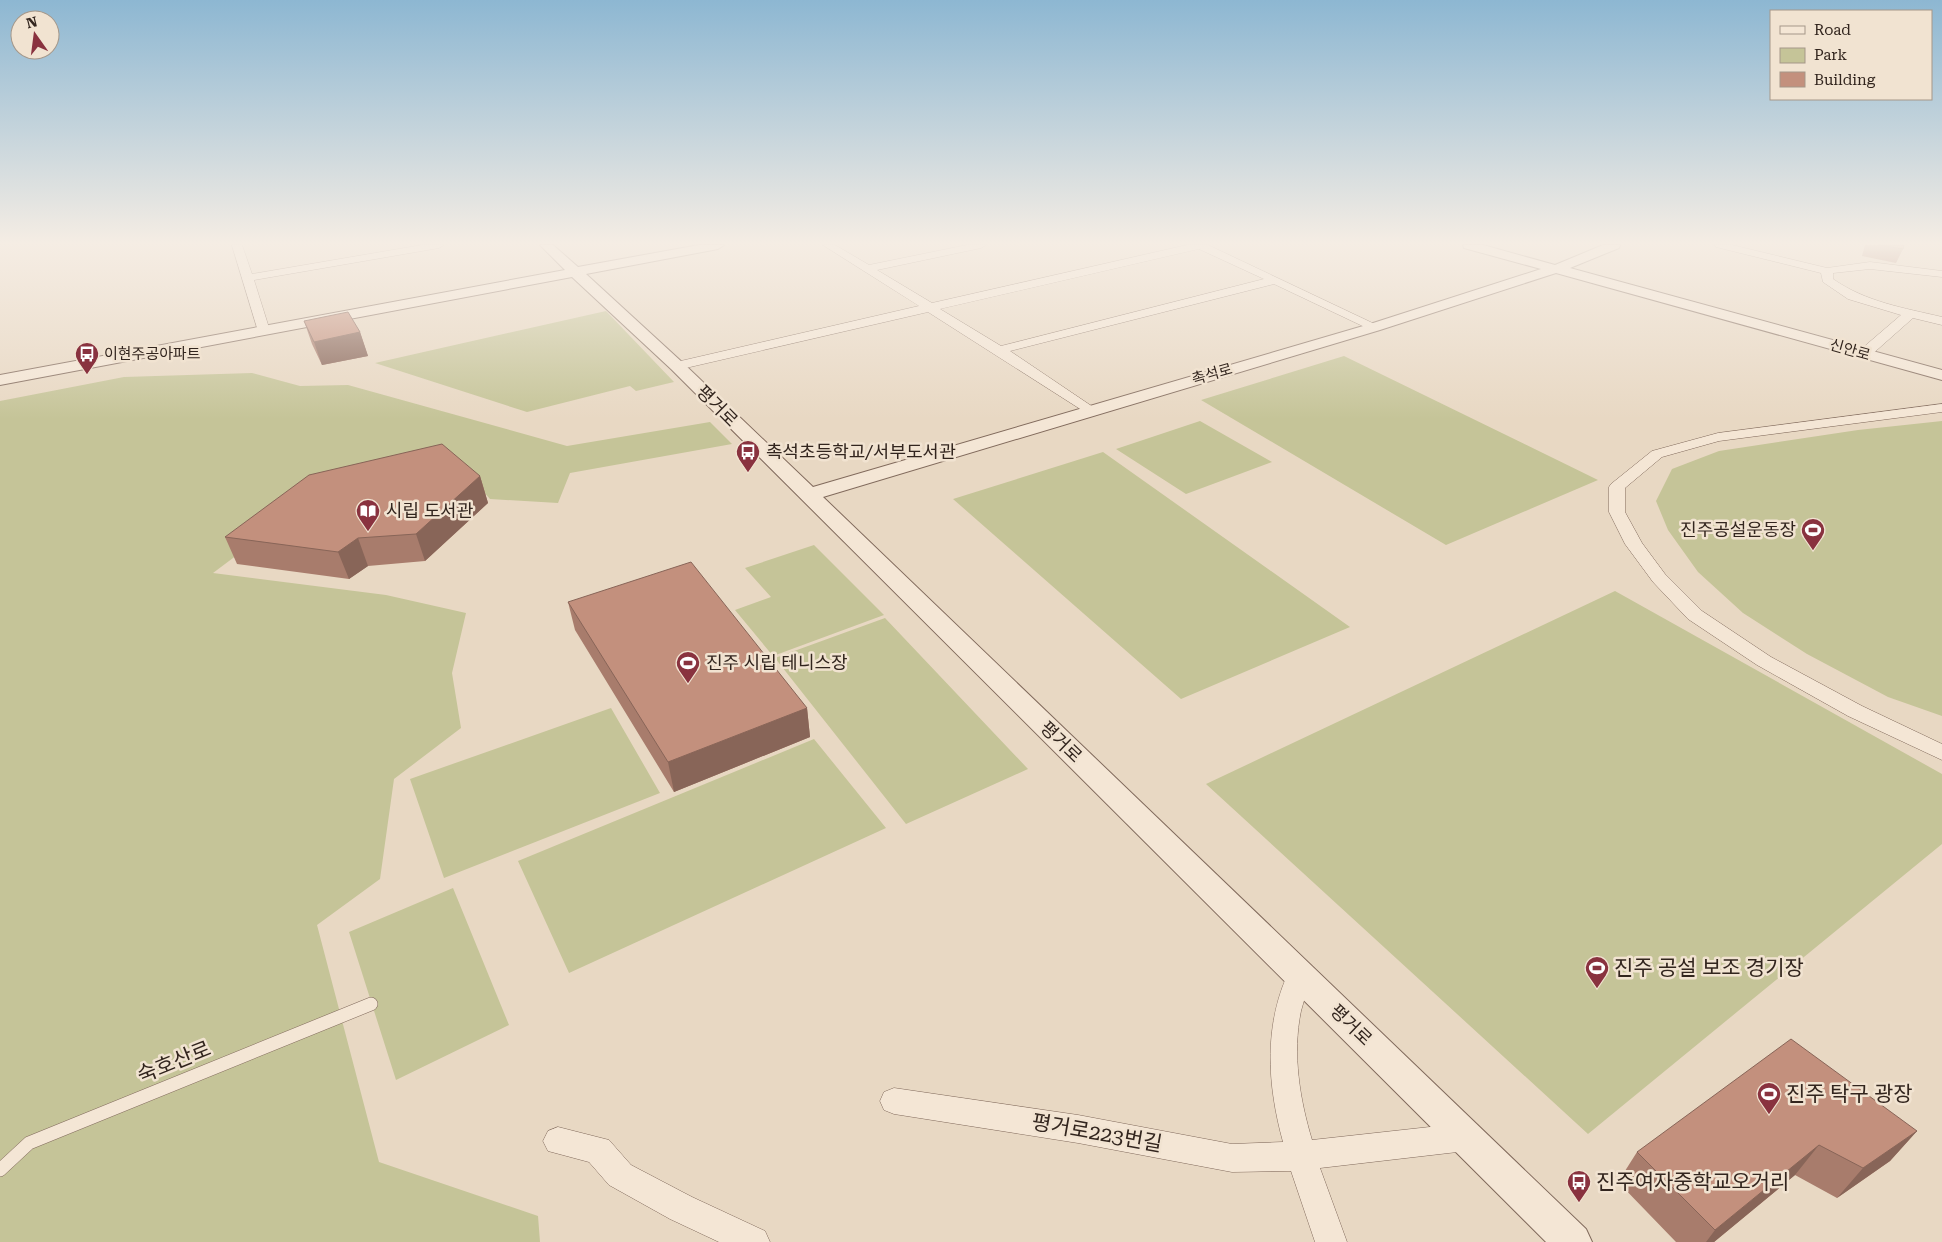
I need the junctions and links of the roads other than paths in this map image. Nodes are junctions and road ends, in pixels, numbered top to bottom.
1 (255, 303) edge
2 (411, 303) edge
3 (607, 303) edge
4 (921, 303) edge
5 (945, 303) edge
6 (1185, 303) edge
7 (1324, 303) edge
8 (1449, 303) edge
9 (1683, 303) edge
10 (1872, 303) edge
11 (927, 307) junction
12 (1911, 313) junction
13 (1942, 321) edge
14 (1374, 327) junction
15 (264, 331) junction
16 (999, 350) junction
17 (1864, 354) junction
18 (677, 366) junction
19 (1942, 375) edge
20 (0, 380) edge
21 (1942, 408) edge
22 (1088, 410) junction
23 (807, 495) junction
24 (1940, 750) edge
25 (1300, 975) junction
26 (371, 1004) dead end
27 (894, 1100) dead end
28 (1466, 1137) junction
29 (558, 1141) dead end
30 (1301, 1156) junction
31 (0, 1170) edge
32 (754, 1242) edge
33 (1331, 1242) edge
34 (1573, 1242) edge

1 - 15 street
2 - 15 street
3 - 18 street, 평거로
4 - 11 street
5 - 11 street
6 - 16 street
7 - 14 street
8 - 14 street, 촉석로
9 - 17 street, 신안로
10 - 12 street
11 - 16 street
11 - 18 street
12 - 13 street
12 - 17 street
14 - 22 street, 촉석로
15 - 20 street
16 - 22 street
17 - 19 street, 신안로
18 - 23 street, 평거로
21 - 24 street
22 - 23 street, 촉석로
23 - 25 street, 평거로
25 - 28 street, 평거로
25 - 30 street
26 - 31 lane, 숙호산로
27 - 30 street, 평거로223번길
28 - 30 street, 평거로223번길
28 - 34 street, 평거로
29 - 32 street
30 - 33 street

